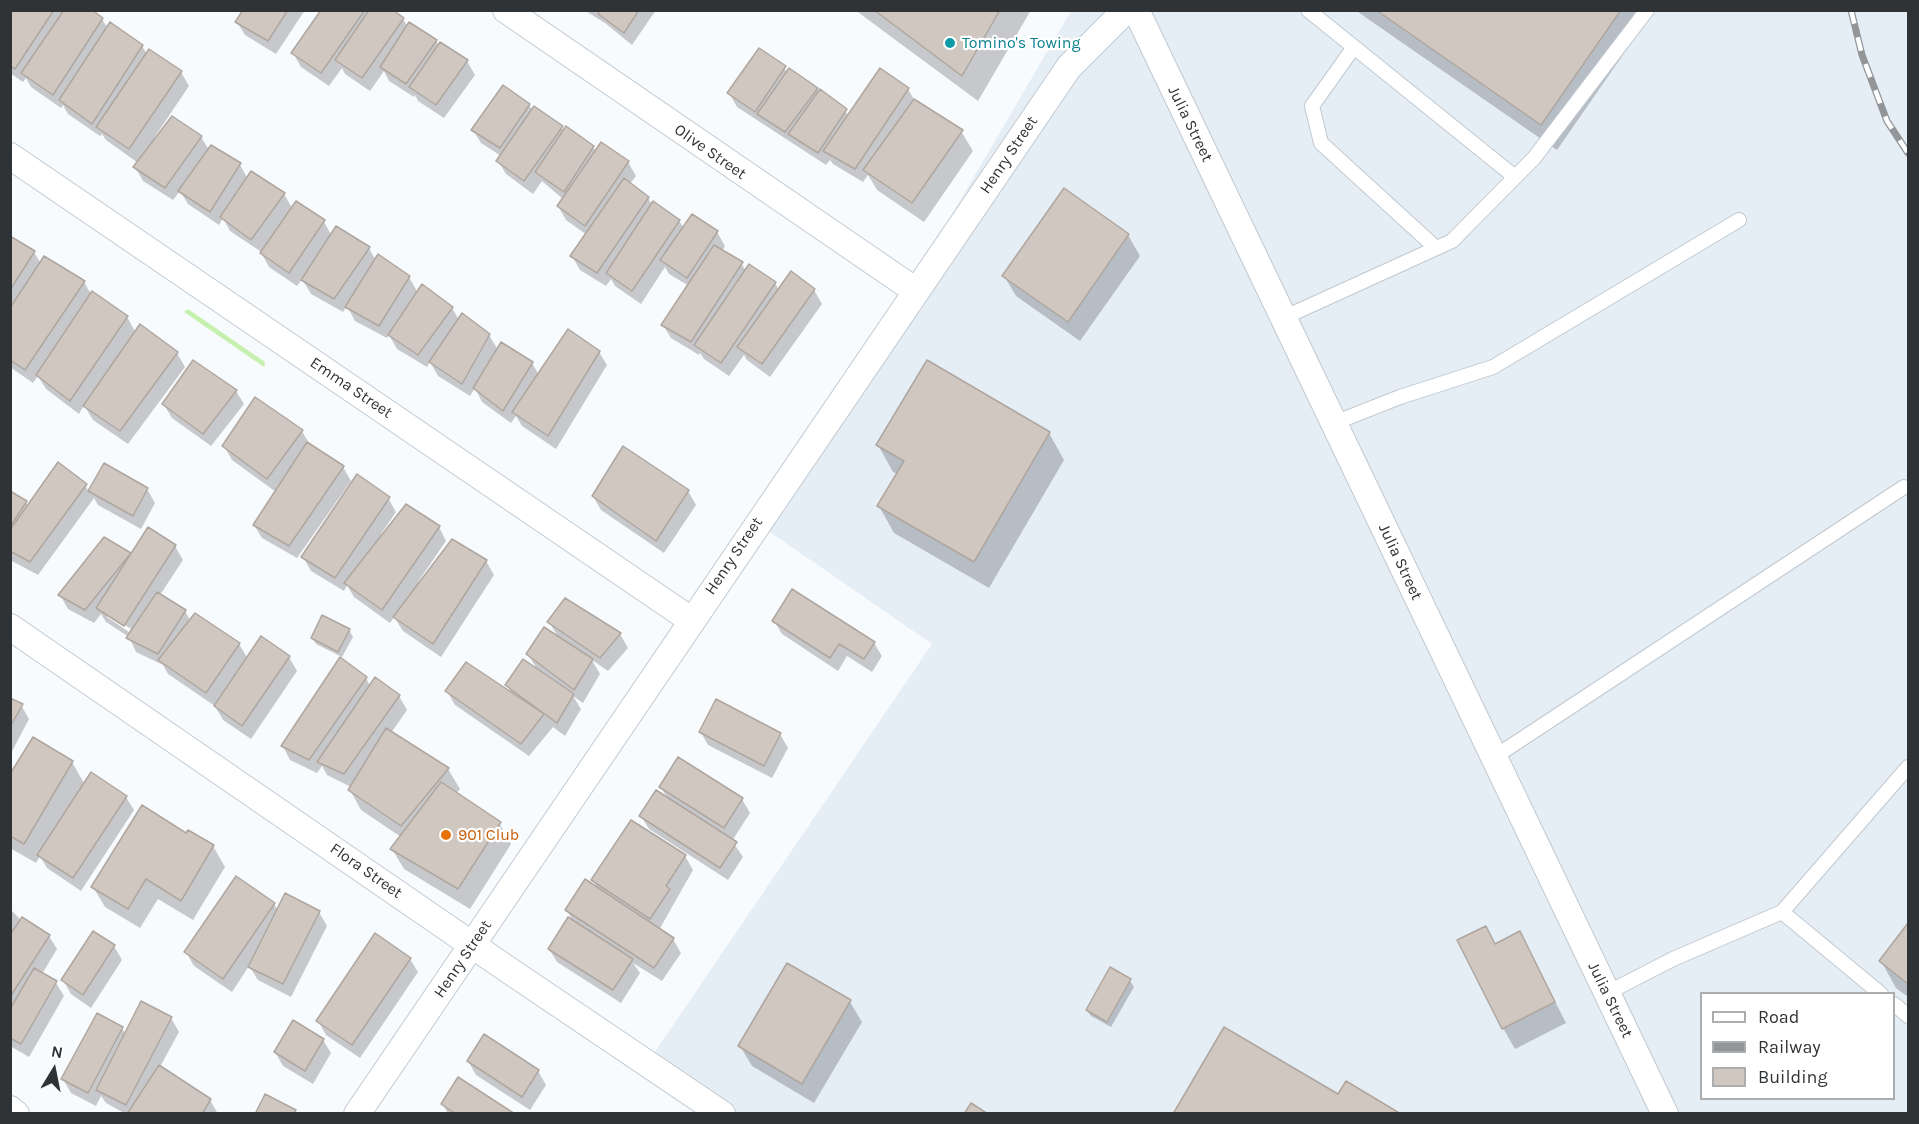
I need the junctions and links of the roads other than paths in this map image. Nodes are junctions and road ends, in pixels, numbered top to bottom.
1 (506, 10) edge
2 (1126, 10) edge
3 (1136, 10) edge
4 (1308, 10) edge
5 (1647, 10) edge
6 (1354, 47) junction
7 (10, 156) edge
8 (1515, 177) junction
9 (1739, 220) dead end
10 (1436, 248) junction
11 (916, 291) junction
12 (1283, 318) junction
13 (1334, 423) junction
14 (1904, 487) dead end
15 (691, 620) junction
16 (10, 627) edge
17 (1493, 759) junction
18 (1908, 767) edge
19 (1782, 912) junction
20 (473, 944) junction
21 (1880, 992) edge
22 (1607, 993) junction
23 (1895, 1006) edge
24 (1908, 1016) edge
25 (10, 1109) edge
26 (16, 1113) edge
27 (357, 1113) edge
28 (722, 1113) edge
29 (1665, 1113) edge

1 - 11 street, Olive Street
2 - 11 street, Henry Street
3 - 12 street, Julia Street
4 - 6 lane
5 - 8 lane
6 - 8 lane
6 - 10 lane
7 - 15 street, Emma Street
8 - 10 lane
9 - 13 lane
10 - 12 lane
11 - 15 street, Henry Street
12 - 13 street, Julia Street
13 - 17 street, Julia Street
14 - 17 lane
15 - 20 street, Henry Street
16 - 20 street, Flora Street
17 - 22 street, Julia Street
18 - 19 lane
19 - 21 lane
19 - 22 lane
20 - 27 street, Henry Street
20 - 28 street, Flora Street
22 - 29 street, Julia Street
23 - 24 lane
25 - 26 street

